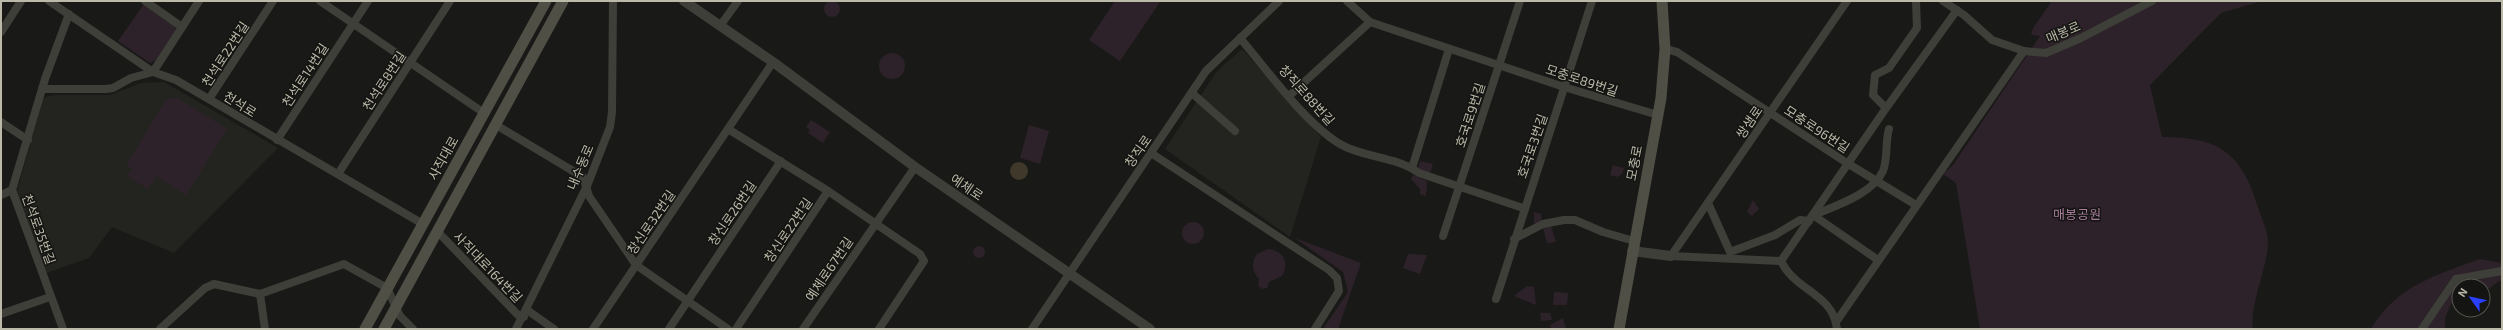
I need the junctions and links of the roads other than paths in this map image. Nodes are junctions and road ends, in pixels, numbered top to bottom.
1 (21, 1) edge
2 (48, 1) edge
3 (145, 1) edge
4 (199, 1) edge
5 (273, 1) edge
6 (320, 1) edge
7 (368, 1) edge
8 (450, 1) edge
9 (546, 1) edge
10 (563, 1) edge
11 (613, 1) edge
12 (684, 1) edge
13 (738, 1) edge
14 (1279, 1) edge
15 (1347, 1) edge
16 (1520, 1) edge
17 (1592, 1) edge
18 (1662, 1) edge
19 (1847, 1) edge
20 (1916, 1) edge
21 (1943, 1) edge
22 (2152, 1) edge
23 (1957, 10) junction
24 (69, 14) junction
25 (1370, 22) junction
26 (354, 24) junction
27 (720, 26) junction
28 (182, 27) junction
29 (1, 32) edge
30 (1240, 38) junction
31 (1449, 49) junction
32 (1665, 49) junction
33 (2024, 51) junction
34 (410, 62) junction
35 (773, 62) junction
36 (1500, 65) junction
37 (153, 72) junction
38 (1564, 87) junction
39 (42, 89) junction
40 (1193, 94) junction
41 (1290, 96) junction
42 (209, 99) junction
43 (1886, 108) junction
44 (484, 113) junction
45 (1770, 113) junction
46 (1658, 115) junction
47 (1, 122) edge
48 (496, 124) junction
49 (728, 129) junction
50 (1888, 129) dead end
51 (1235, 131) dead end
52 (28, 140) junction
53 (277, 140) junction
54 (1151, 153) junction
55 (781, 161) junction
56 (1847, 163) junction
57 (915, 167) junction
58 (1412, 168) junction
59 (338, 174) junction
60 (1877, 181) junction
61 (586, 186) junction
62 (1459, 187) junction
63 (12, 190) junction
64 (828, 191) junction
65 (1, 195) edge
66 (1708, 203) junction
67 (1916, 205) junction
68 (1524, 208) junction
69 (1811, 218) junction
70 (875, 223) junction
71 (423, 224) junction
72 (437, 231) junction
73 (1443, 236) dead end
74 (1514, 239) junction
75 (1633, 246) junction
76 (1671, 256) junction
77 (1878, 260) junction
78 (1780, 261) junction
79 (636, 265) junction
80 (2502, 271) edge
81 (1069, 272) junction
82 (260, 294) junction
83 (50, 297) junction
84 (391, 298) junction
85 (1496, 300) dead end
86 (688, 301) junction
87 (525, 313) junction
88 (1, 314) edge
89 (1836, 325) edge
90 (63, 329) edge
91 (160, 329) edge
92 (265, 329) edge
93 (365, 329) edge
94 (384, 329) edge
95 (413, 329) edge
96 (516, 329) edge
97 (554, 329) edge
98 (593, 329) edge
99 (669, 329) edge
100 (728, 329) edge
101 (736, 329) edge
102 (803, 329) edge
103 (879, 329) edge
104 (1032, 329) edge
105 (1150, 329) edge
106 (1314, 329) edge
107 (1619, 329) edge
108 (2422, 329) edge

1 - 29 street
2 - 24 street, 천석로
3 - 28 street
4 - 28 street
5 - 42 street, 천석로22번길
6 - 26 street
7 - 26 street, 천석로14번길
8 - 34 street, 천석로8번길
9 - 44 main road, 사직대로
10 - 48 main road, 사직대로
11 - 61 street, 내수동로
12 - 27 street, 예체로
13 - 27 street
14 - 30 street, 창직로
15 - 25 street
16 - 36 street, 호국로9번길
17 - 38 street, 호국로3번길
18 - 32 main road, 모충로
19 - 45 street, 쌍샘로
20 - 43 street
21 - 23 street, 매봉로
22 - 33 street, 매봉로
23 - 33 street, 매봉로
23 - 43 street
24 - 37 street, 천석로
24 - 39 street, 천석로35번길
25 - 31 street, 모충로89번길
25 - 41 street
26 - 34 street
26 - 53 street, 천석로14번길
27 - 35 street, 예체로
28 - 37 street
30 - 40 street, 창직로
30 - 41 street, 창직로88번길
31 - 36 street, 모충로89번길
31 - 58 street
32 - 45 street, 모충로96번길
32 - 46 main road, 모충로
33 - 67 street
34 - 44 street
34 - 59 street, 천석로8번길
35 - 49 street
35 - 57 street, 예체로
36 - 38 street, 모충로89번길
36 - 62 street, 호국로9번길
37 - 39 street
37 - 42 street, 천석로
38 - 46 street, 모충로89번길
38 - 68 street, 호국로3번길
39 - 52 street, 천석로35번길
40 - 51 street
40 - 54 street, 창직로
41 - 58 street, 창직로88번길
42 - 53 street, 천석로
43 - 56 street
44 - 71 main road, 사직대로
45 - 56 street, 모충로96번길
45 - 66 street, 쌍샘로
46 - 75 main road, 모충로
47 - 52 street
48 - 61 street
48 - 72 main road, 사직대로
49 - 55 street
49 - 79 street, 창신로32번길
50 - 60 street
52 - 63 street, 천석로35번길
53 - 59 street, 천석로
54 - 81 street, 창직로
54 - 106 street
55 - 64 street, 창신로22번길
55 - 86 street, 창신로26번길
56 - 60 street, 모충로96번길
56 - 69 street
57 - 70 street, 예체로67번길
57 - 81 street, 예체로
58 - 62 street, 창직로88번길
59 - 71 street, 천석로
60 - 67 street, 모충로96번길
60 - 69 street
61 - 79 street
61 - 87 street, 내수동로
62 - 68 street, 창직로88번길
62 - 73 street, 호국로9번길
63 - 65 street
63 - 83 street, 천석로35번길
64 - 70 street
64 - 101 street, 창신로22번길
66 - 69 street
66 - 76 street, 쌍샘로
67 - 77 street
68 - 74 street, 호국로3번길
69 - 77 street
69 - 78 street
70 - 102 street, 예체로67번길
70 - 103 street
71 - 84 main road, 사직대로
72 - 84 main road, 사직대로
72 - 87 street, 사직대로164번길
74 - 75 street
74 - 85 street, 호국로3번길
75 - 76 street
75 - 107 main road, 모충로
76 - 78 street
77 - 89 street
78 - 89 street
79 - 86 street
79 - 98 street, 창신로32번길
80 - 108 street
81 - 104 street, 창직로
81 - 105 street, 예체로
82 - 84 street
82 - 91 street
82 - 92 street
83 - 88 street
83 - 90 street, 천석로35번길
84 - 93 main road, 사직대로
84 - 94 main road, 사직대로
84 - 95 street
86 - 99 street, 창신로26번길
86 - 100 street
87 - 96 street, 내수동로
87 - 97 street, 사직대로164번길

